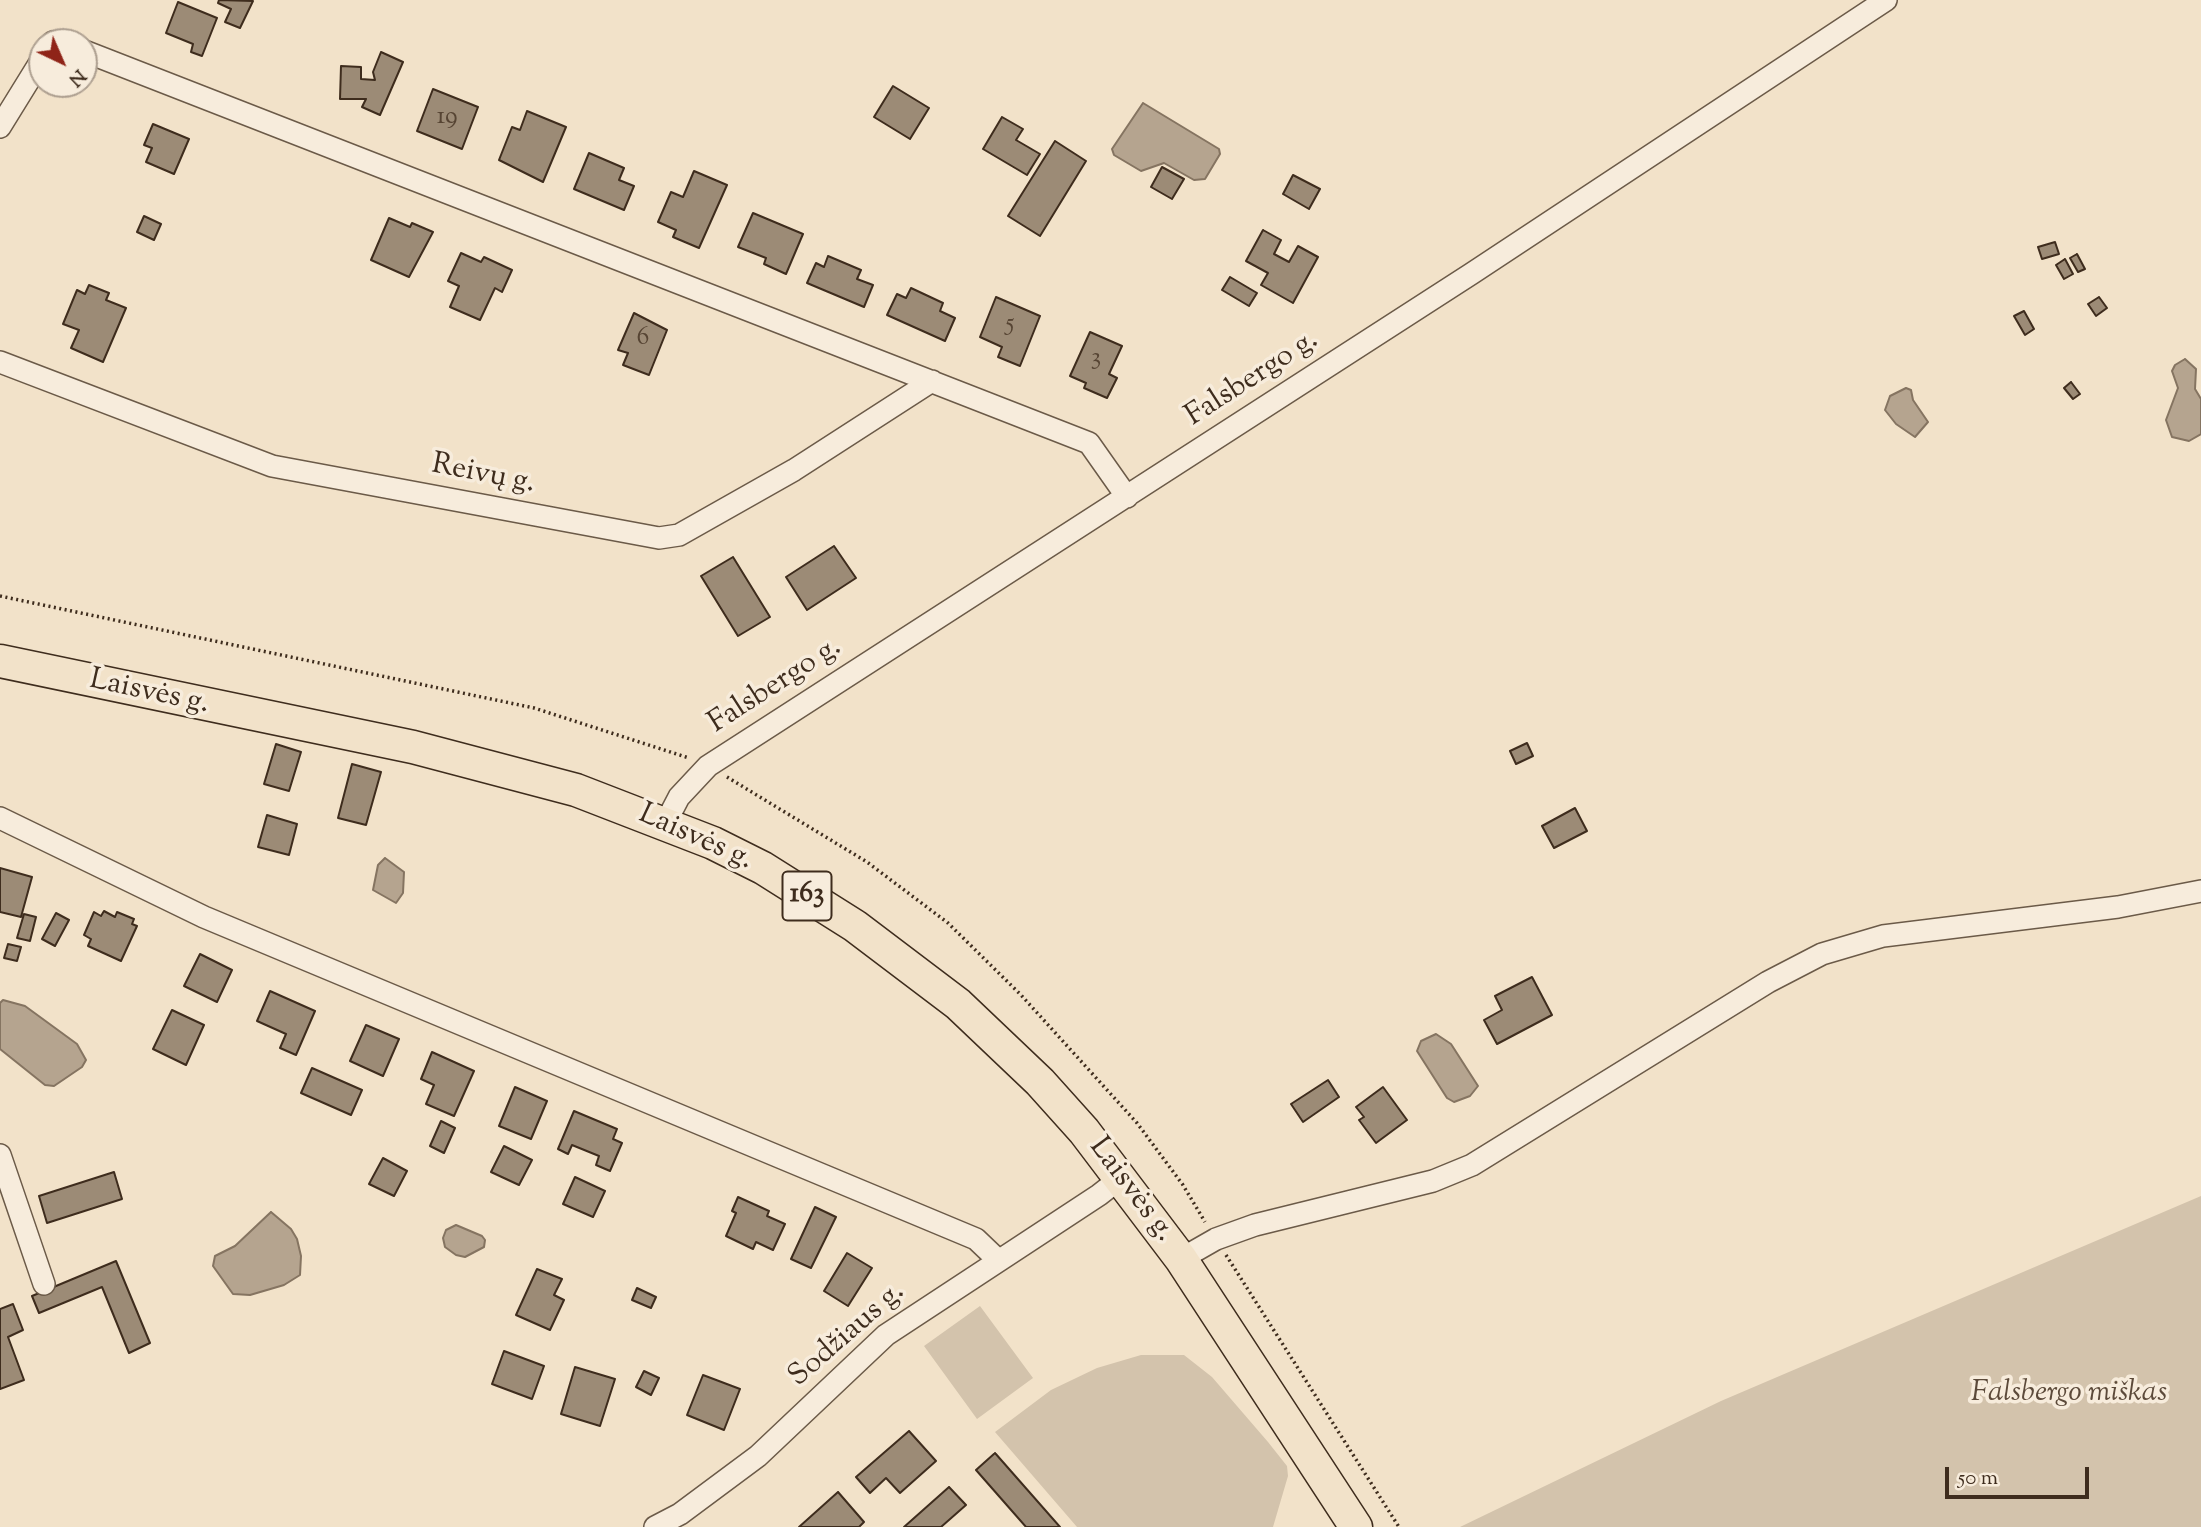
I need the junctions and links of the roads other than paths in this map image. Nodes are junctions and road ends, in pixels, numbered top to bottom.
1 (1886, 0) edge
2 (98, 56) edge
3 (28, 82) edge
4 (0, 127) edge
5 (0, 362) edge
6 (932, 381) junction
7 (1128, 497) junction
8 (0, 661) edge
9 (0, 818) edge
10 (666, 822) junction
11 (2201, 891) edge
12 (0, 1155) edge
13 (1122, 1177) junction
14 (1181, 1259) junction
15 (998, 1260) junction
16 (44, 1284) dead end
17 (655, 1527) edge
18 (1356, 1527) edge

1 - 7 street, Falsbergo g.
2 - 6 street
3 - 4 street
5 - 6 street, Reivų g.
6 - 7 street
7 - 10 street, Falsbergo g.
8 - 10 main road, Laisvės g. / 163
9 - 15 street
10 - 13 main road, Laisvės g. / 163
11 - 14 street
12 - 16 street
13 - 14 main road, Laisvės g. / 163
13 - 15 street, Sodžiaus g.
14 - 18 main road, Laisvės g. / 163
15 - 17 street, Sodžiaus g.

